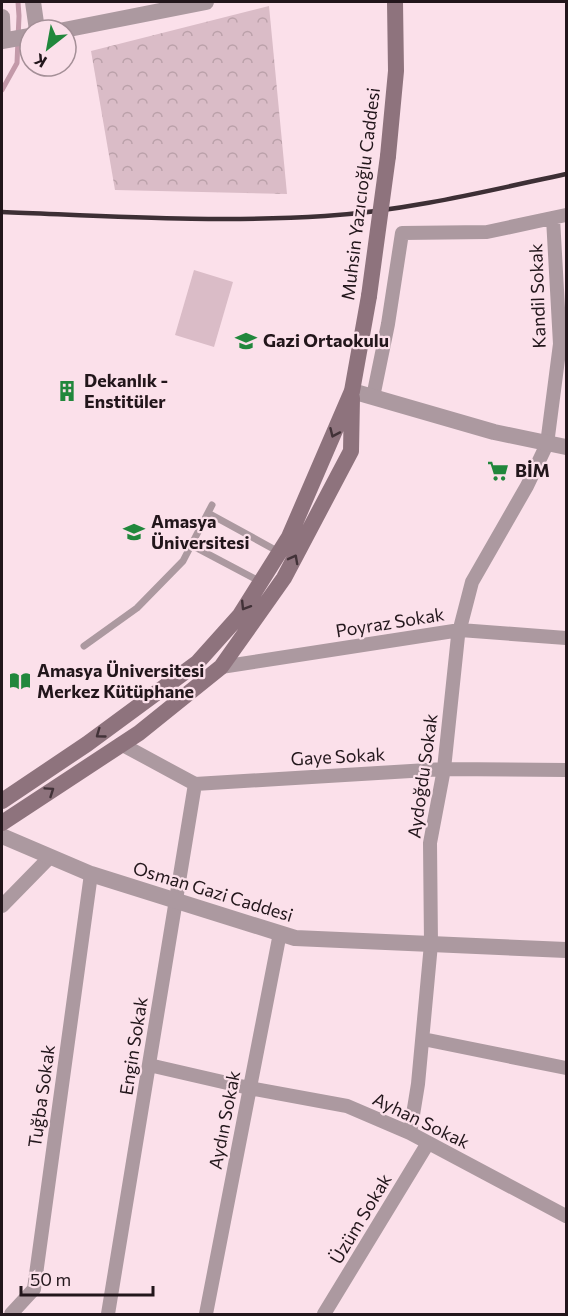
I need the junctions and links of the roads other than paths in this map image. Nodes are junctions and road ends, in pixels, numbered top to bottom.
1 (33, 2) edge
2 (206, 2) edge
3 (395, 2) edge
4 (180, 4) edge
5 (2, 17) edge
6 (35, 18) edge
7 (78, 27) edge
8 (18, 38) edge
9 (2, 41) edge
10 (560, 216) edge
11 (352, 391) junction
12 (373, 397) junction
13 (547, 444) junction
14 (567, 447) edge
15 (212, 506) dead end
16 (208, 513) junction
17 (191, 545) junction
18 (279, 552) junction
19 (261, 582) junction
20 (460, 630) junction
21 (567, 638) edge
22 (84, 646) dead end
23 (220, 667) junction
24 (121, 744) junction
25 (444, 769) junction
26 (567, 770) edge
27 (195, 784) junction
28 (2, 801) edge
29 (2, 824) edge
30 (2, 836) edge
31 (50, 857) junction
32 (91, 874) junction
33 (176, 902) junction
34 (2, 906) edge
35 (280, 933) junction
36 (431, 944) junction
37 (567, 950) edge
38 (423, 1039) junction
39 (149, 1065) junction
40 (567, 1068) edge
41 (249, 1088) junction
42 (410, 1133) junction
43 (428, 1143) junction
44 (567, 1216) edge
45 (11, 1314) edge
46 (108, 1314) edge
47 (206, 1314) edge
48 (324, 1314) edge

1 - 6 street
2 - 4 street
3 - 11 main road, Muhsin Yazıcıoğlu Caddesi, bridge
4 - 7 street
5 - 9 street
8 - 9 street
10 - 12 street
10 - 13 street, Kandil Sokak
11 - 12 street
11 -> 18 main road, Muhsin Yazıcıoğlu Caddesi
23 -> 11 main road, Muhsin Yazıcıoğlu Caddesi
12 - 13 street
13 - 14 street
13 - 20 street, Aydoğdu Sokak
15 - 16 lane
16 - 17 lane
16 - 18 lane
17 - 19 lane
17 - 22 lane
18 - 19 main road, Muhsin Yazıcıoğlu Caddesi
19 -> 28 main road, Muhsin Yazıcıoğlu Caddesi
20 - 21 street, Poyraz Sokak
20 - 23 street, Poyraz Sokak
20 - 25 street, Aydoğdu Sokak
23 - 24 main road, Muhsin Yazıcıoğlu Caddesi
24 - 27 street
29 -> 24 main road, Muhsin Yazıcıoğlu Caddesi
25 - 26 street, Gaye Sokak
25 - 27 street, Gaye Sokak
25 - 36 street, Aydoğdu Sokak
27 - 33 street, Engin Sokak
30 - 31 street, Osman Gazi Caddesi
31 - 32 street, Osman Gazi Caddesi
31 - 34 street
32 - 33 street, Osman Gazi Caddesi
32 - 45 street, Tuğba Sokak
33 - 35 street, Osman Gazi Caddesi
33 - 39 street, Engin Sokak
35 - 36 street, Osman Gazi Caddesi
35 - 41 street, Aydın Sokak
36 - 37 street, Osman Gazi Caddesi
36 - 38 street, Aydoğdu Sokak
38 - 40 street
38 - 42 street, Aydoğdu Sokak
39 - 41 street, Ayhan Sokak
39 - 46 street, Engin Sokak
41 - 42 street, Ayhan Sokak
41 - 47 street, Aydın Sokak
42 - 43 street, Ayhan Sokak
43 - 44 street, Ayhan Sokak
43 - 48 street, Üzüm Sokak

